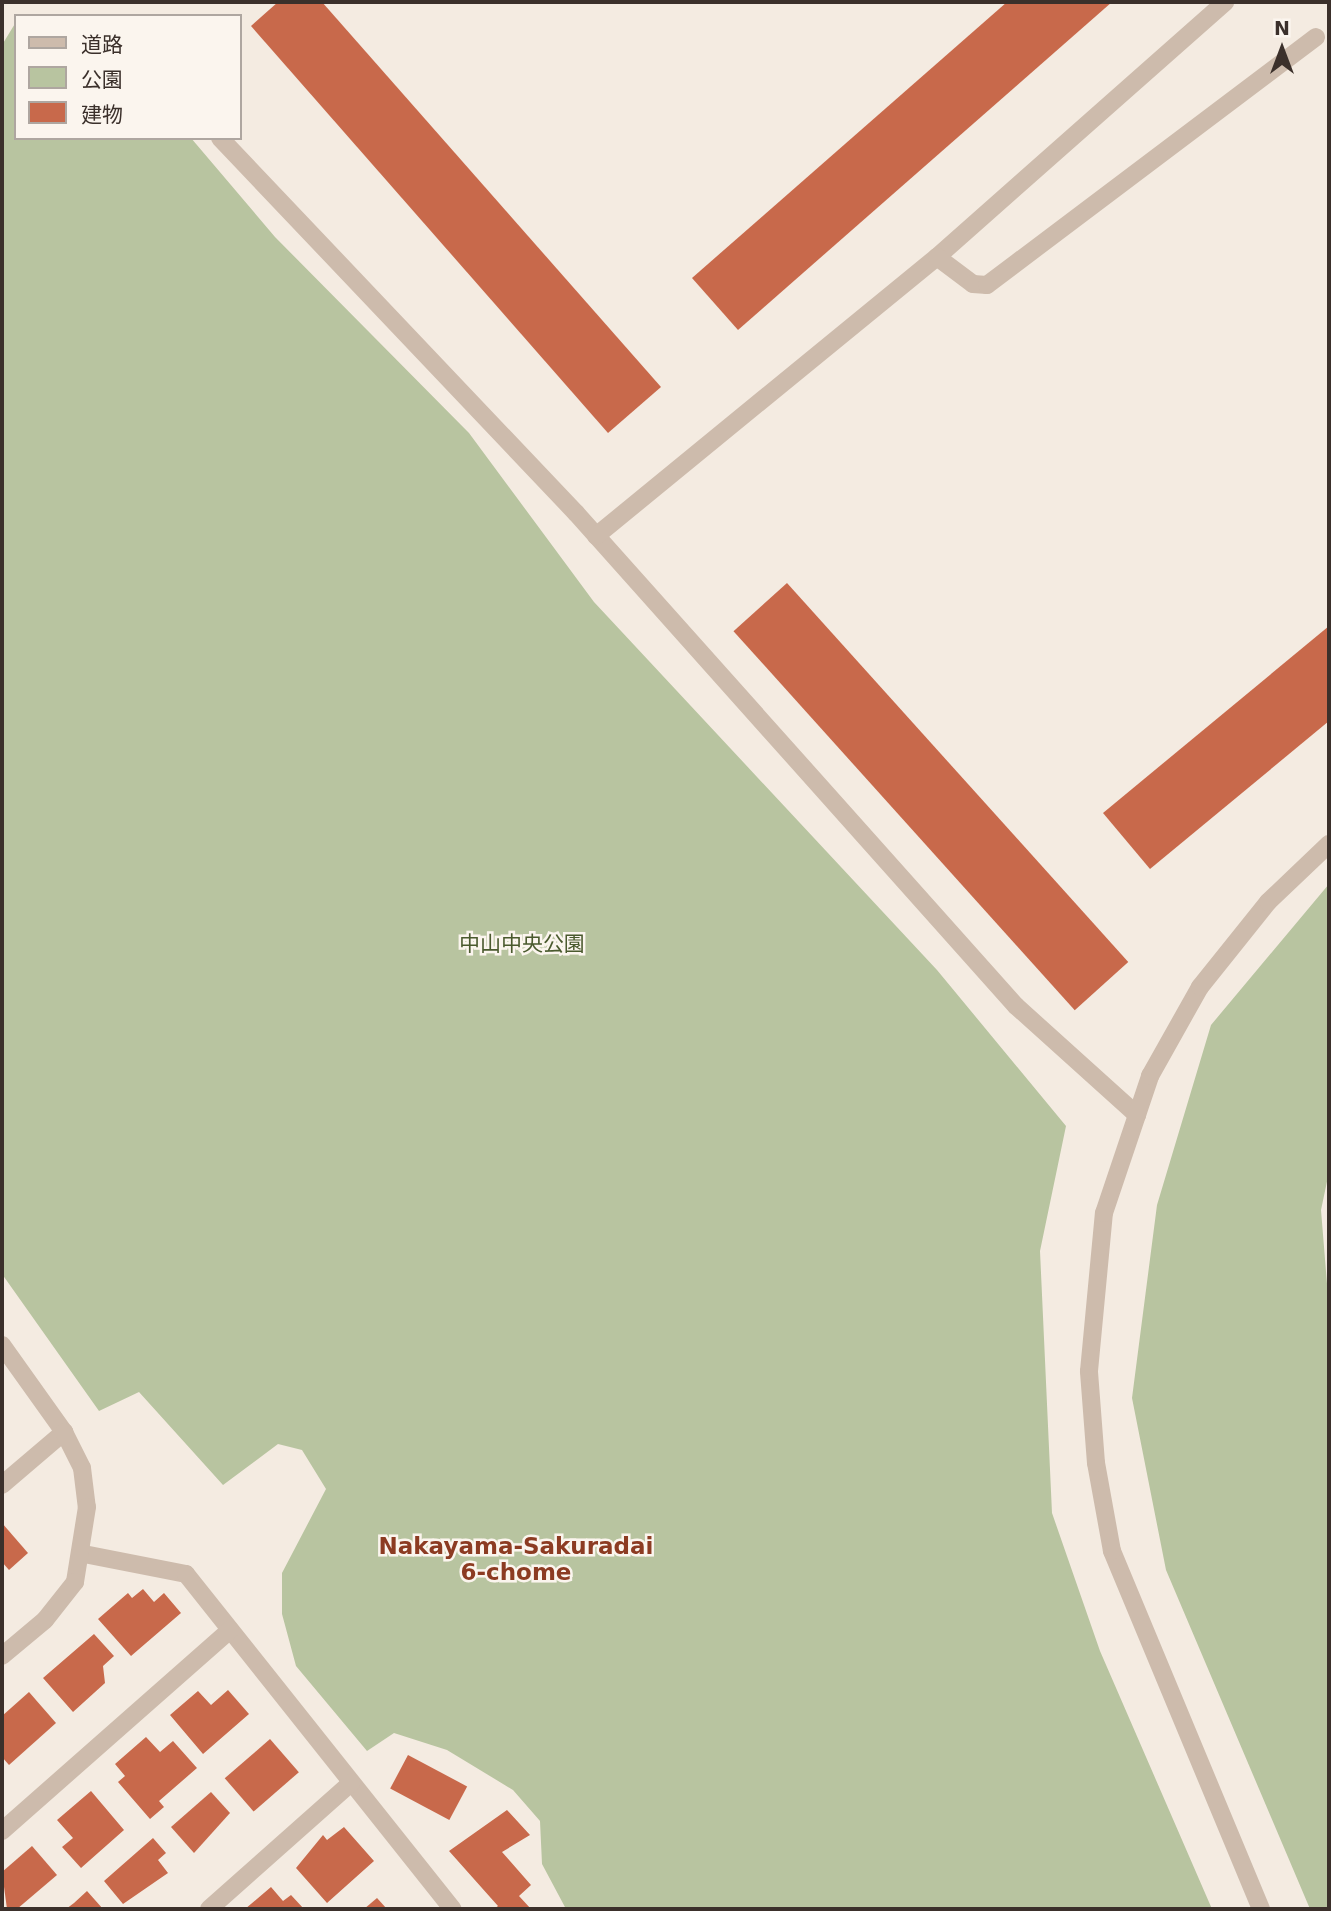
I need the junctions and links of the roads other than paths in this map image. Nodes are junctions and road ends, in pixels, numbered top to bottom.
1 (1225, 2) edge
2 (1316, 37) dead end
3 (222, 140) edge
4 (937, 257) junction
5 (596, 536) junction
6 (1329, 844) edge
7 (1137, 1115) junction
8 (2, 1345) edge
9 (64, 1432) junction
10 (2, 1485) edge
11 (84, 1554) junction
12 (230, 1630) junction
13 (2, 1656) edge
14 (351, 1783) junction
15 (2, 1831) edge
16 (209, 1909) edge
17 (452, 1909) edge
18 (1261, 1909) edge

1 - 4 street
2 - 4 street
3 - 5 street
4 - 5 street
5 - 7 street
6 - 7 street
7 - 18 street
8 - 9 street
9 - 10 street
9 - 11 street
11 - 12 street
11 - 13 street
12 - 14 street
12 - 15 street
14 - 16 street
14 - 17 street

